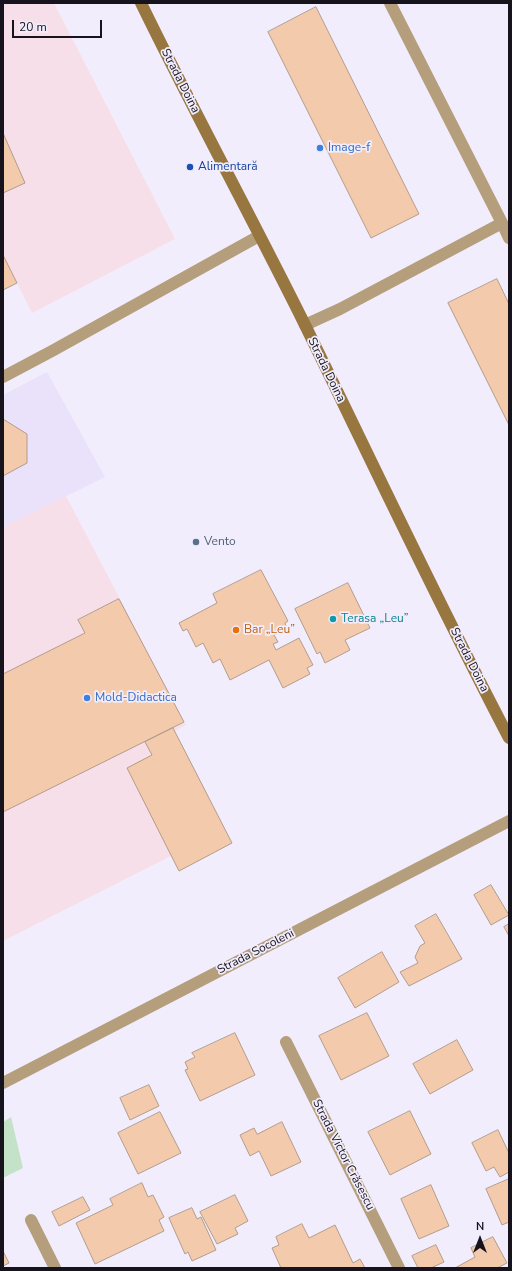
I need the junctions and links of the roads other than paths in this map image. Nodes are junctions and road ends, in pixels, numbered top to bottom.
1 (141, 3) edge
2 (390, 3) edge
3 (502, 223) junction
4 (259, 236) junction
5 (509, 238) edge
6 (305, 325) junction
7 (3, 377) edge
8 (509, 738) edge
9 (509, 821) edge
10 (286, 1042) dead end
11 (3, 1084) edge
12 (31, 1220) dead end
13 (55, 1268) edge
14 (399, 1268) edge

1 - 4 main road, Strada Doina
2 - 3 street
3 - 5 street
3 - 6 street
4 - 6 main road, Strada Doina
4 - 7 street
6 - 8 main road, Strada Doina
9 - 11 street, Strada Socoleni
10 - 14 street, Strada Victor Crăsescu
12 - 13 street

